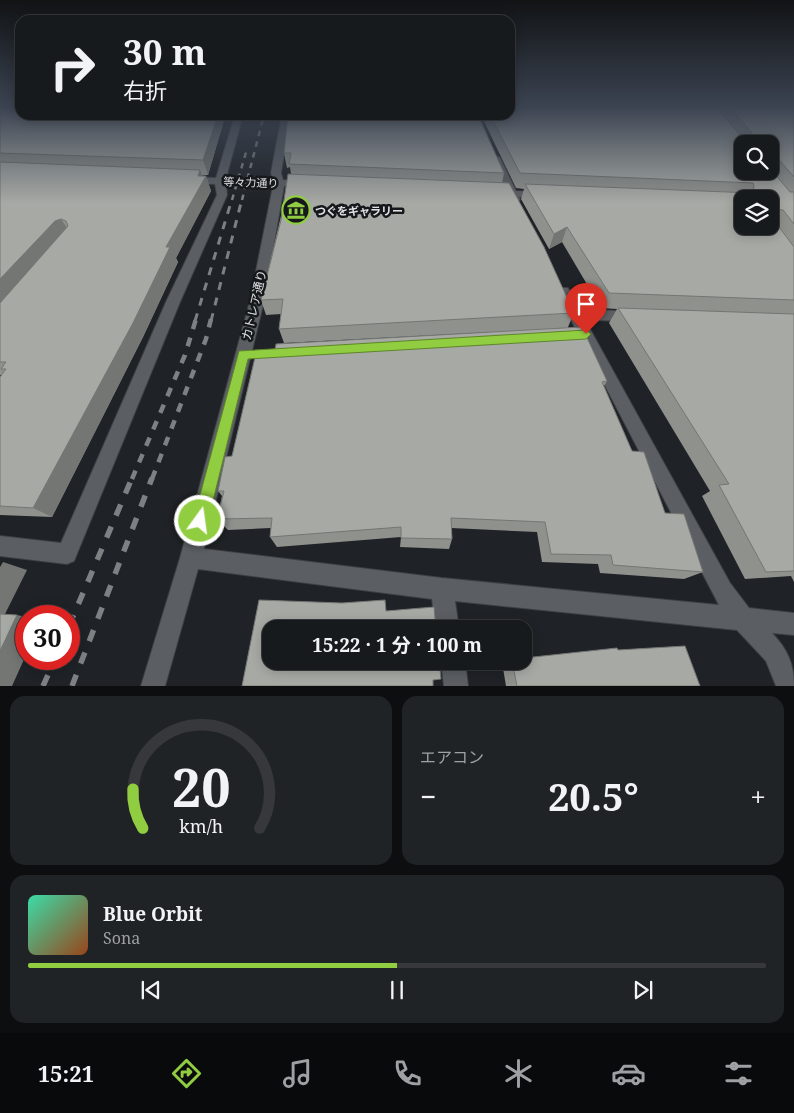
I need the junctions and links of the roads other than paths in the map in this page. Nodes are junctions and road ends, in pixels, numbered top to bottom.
1 (232, 139) edge
2 (282, 139) edge
3 (488, 140) edge
4 (173, 179) edge
5 (220, 181) junction
6 (279, 183) junction
7 (319, 185) edge
8 (487, 193) edge
9 (511, 193) junction
10 (550, 195) edge
11 (520, 210) edge
12 (557, 279) edge
13 (575, 314) junction
14 (645, 317) edge
15 (586, 334) junction
16 (566, 336) edge
17 (262, 353) edge
18 (243, 354) junction
19 (0, 546) edge
20 (191, 558) junction
21 (442, 589) junction
22 (743, 619) junction
23 (447, 620) edge
24 (794, 624) edge
25 (454, 670) edge
26 (152, 686) edge
27 (456, 686) edge
28 (789, 686) edge

1 - 5 street
2 - 6 street, カトレア通り
3 - 9 street
4 - 5 street, 等々力通り
5 - 6 street, 等々力通り
5 - 19 street
6 - 7 street, 等々力通り
6 - 18 street, カトレア通り
8 - 9 street
9 - 10 street
9 - 11 street
12 - 13 street
13 - 14 street
13 - 15 street
15 - 16 street
15 - 22 street
17 - 18 street
18 - 20 street, カトレア通り
20 - 21 street
20 - 26 street, カトレア通り
21 - 22 street
21 - 23 street
22 - 24 street
22 - 28 street
25 - 27 street

